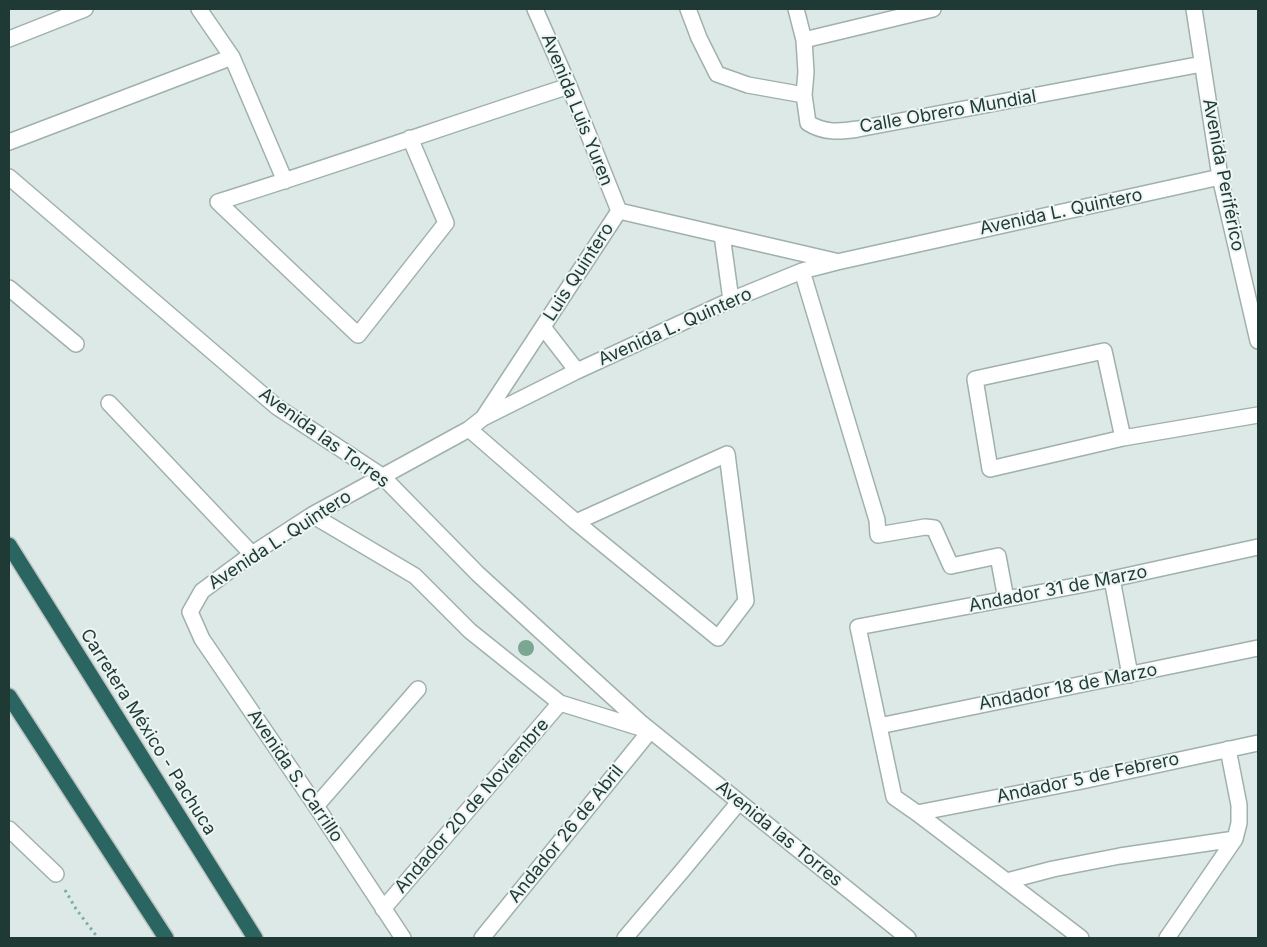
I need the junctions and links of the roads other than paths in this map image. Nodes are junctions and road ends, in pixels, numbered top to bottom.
1 (85, 9) edge
2 (199, 9) edge
3 (535, 9) edge
4 (688, 9) edge
5 (796, 9) edge
6 (934, 9) edge
7 (1194, 9) edge
8 (9, 38) edge
9 (804, 40) junction
10 (232, 57) junction
11 (1202, 64) junction
12 (569, 86) junction
13 (804, 95) junction
14 (410, 138) junction
15 (10, 139) edge
16 (9, 177) edge
17 (1220, 177) junction
18 (285, 181) junction
19 (619, 211) junction
20 (722, 235) junction
21 (836, 262) junction
22 (802, 271) junction
23 (9, 288) edge
24 (731, 300) junction
25 (543, 327) junction
26 (1258, 341) edge
27 (76, 344) dead end
28 (577, 371) junction
29 (109, 403) dead end
30 (1258, 416) edge
31 (483, 418) junction
32 (469, 429) junction
33 (1123, 438) junction
34 (382, 476) junction
35 (312, 515) junction
36 (576, 522) junction
37 (9, 545) edge
38 (1258, 547) edge
39 (252, 554) junction
40 (1112, 579) junction
41 (1006, 599) junction
42 (190, 612) joint
43 (1258, 648) edge
44 (1130, 674) junction
45 (418, 690) dead end
46 (9, 696) edge
47 (560, 703) junction
48 (879, 726) junction
49 (650, 730) junction
50 (1258, 743) edge
51 (1228, 749) junction
52 (739, 802) junction
53 (316, 806) junction
54 (917, 813) junction
55 (9, 829) edge
56 (1235, 839) junction
57 (56, 874) road end
58 (1007, 881) junction
59 (383, 909) junction
60 (166, 938) edge
61 (255, 938) edge
62 (403, 938) edge
63 (482, 938) edge
64 (624, 938) edge
65 (908, 938) edge
66 (1081, 938) edge
67 (1166, 938) edge

1 - 8 street
2 - 10 street
3 - 12 street, Avenida Luis Yuren
4 - 13 street
5 - 9 street, Calle Obrero Mundial
6 - 9 street
7 - 11 street, Avenida Periférico
9 - 13 street, Calle Obrero Mundial
10 - 15 street
10 - 18 street
11 - 13 street, Calle Obrero Mundial
11 - 17 street, Avenida Periférico
12 - 14 street
12 - 19 street, Avenida Luis Yuren
14 - 18 street
14 - 18 street
16 - 34 street, Avenida las Torres
17 - 21 street, Avenida L. Quintero
17 - 26 street, Avenida Periférico
19 - 20 street, Luis Quintero
19 - 25 street, Luis Quintero
20 - 21 street, Luis Quintero
20 - 24 street
21 - 22 street, Avenida L. Quintero
22 - 24 street, Avenida L. Quintero
22 - 41 street
23 - 27 street
24 - 28 street, Avenida L. Quintero
25 - 28 street
25 - 31 street, Luis Quintero
28 - 31 street, Avenida L. Quintero
29 - 39 street
30 - 33 street
31 - 32 street, Avenida L. Quintero
32 - 34 street, Avenida L. Quintero
32 - 36 street
33 - 33 street
34 - 35 street, Avenida L. Quintero
34 - 49 street, Avenida las Torres
35 - 39 street, Avenida L. Quintero
35 - 47 street, Avenida las Torres
36 - 36 street
37 - 61 highway, Carretera México - Pachuca
38 - 40 street, Andador 31 de Marzo
39 - 42 street, Avenida L. Quintero
40 - 41 street, Andador 31 de Marzo
40 - 44 street
41 - 48 street, Andador 31 de Marzo
42 - 53 street, Avenida S. Carrillo
43 - 44 street, Andador 18 de Marzo
44 - 48 street, Andador 18 de Marzo
45 - 53 street
46 - 60 highway
47 - 49 street, Avenida las Torres
47 - 59 street, Andador 20 de Noviembre
48 - 54 street
49 - 52 street, Avenida las Torres
49 - 63 street, Andador 26 de Abril
50 - 51 street, Andador 5 de Febrero
51 - 54 street, Andador 5 de Febrero
51 - 56 street
52 - 64 street
52 - 65 street, Avenida las Torres
53 - 59 street, Avenida S. Carrillo
54 - 58 street
55 - 57 street
56 - 58 street
56 - 67 street
58 - 66 street
59 - 62 street, Avenida S. Carrillo

